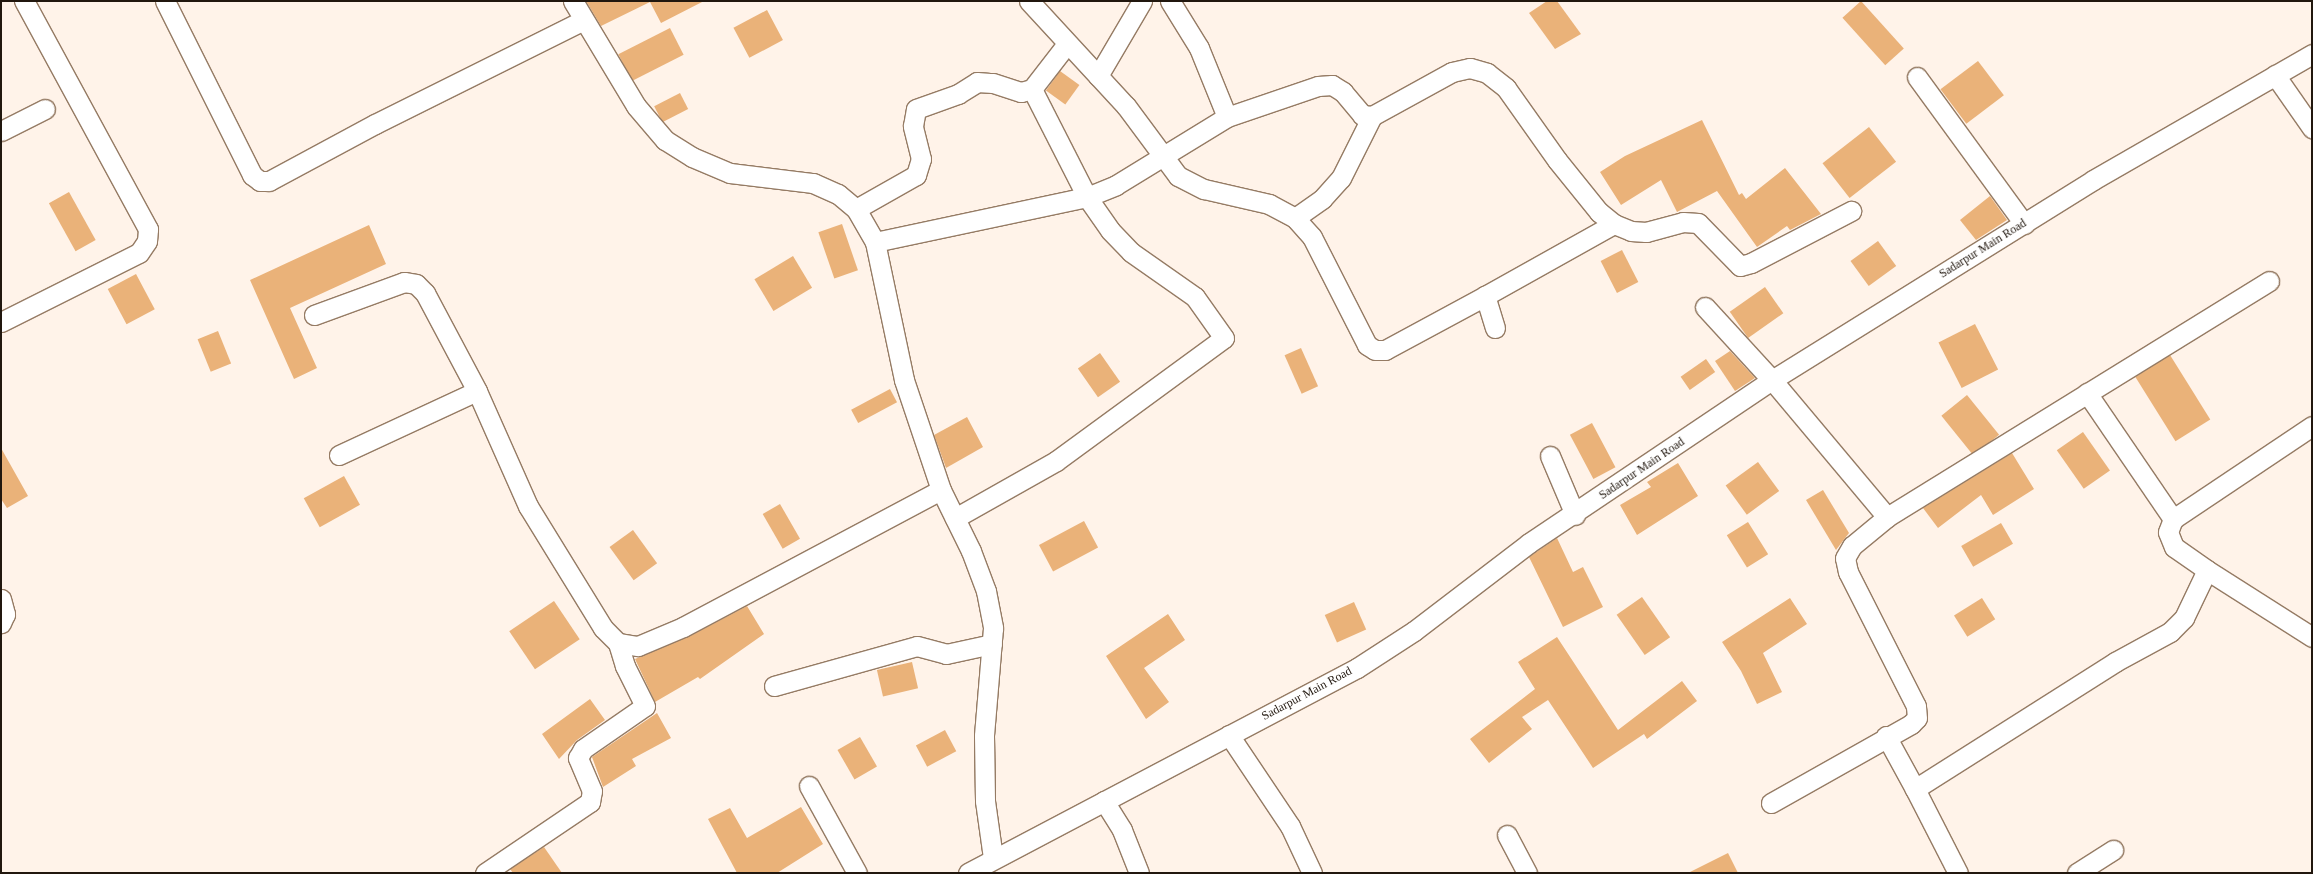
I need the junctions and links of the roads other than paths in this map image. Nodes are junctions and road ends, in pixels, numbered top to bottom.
1 (24, 1) edge
2 (165, 1) edge
3 (573, 1) edge
4 (1028, 1) edge
5 (1142, 1) edge
6 (1170, 1) edge
7 (582, 20) junction
8 (1066, 45) junction
9 (2312, 54) edge
10 (2275, 75) junction
11 (1098, 76) junction
12 (1917, 77) dead end
13 (1032, 88) junction
14 (44, 109) dead end
15 (1372, 116) junction
16 (1226, 117) junction
17 (2312, 128) edge
18 (1, 131) edge
19 (1160, 157) junction
20 (1087, 197) junction
21 (856, 209) junction
22 (1851, 211) dead end
23 (1295, 218) junction
24 (1614, 224) junction
25 (2024, 224) junction
26 (875, 242) junction
27 (2269, 281) dead end
28 (1485, 296) junction
29 (1705, 307) dead end
30 (314, 316) dead end
31 (1, 322) edge
32 (1495, 328) dead end
33 (1772, 380) junction
34 (477, 392) junction
35 (2087, 393) junction
36 (2312, 426) edge
37 (339, 455) dead end
38 (1550, 456) dead end
39 (941, 490) junction
40 (1575, 515) junction
41 (1887, 517) junction
42 (955, 518) junction
43 (2173, 519) junction
44 (2206, 570) junction
45 (1, 599) edge
46 (1, 623) edge
47 (2312, 637) edge
48 (618, 643) junction
49 (992, 644) junction
50 (774, 686) dead end
51 (1229, 735) junction
52 (1886, 736) junction
53 (809, 786) dead end
54 (1915, 789) junction
55 (1104, 801) junction
56 (1771, 803) dead end
57 (1507, 835) dead end
58 (2113, 850) dead end
59 (993, 858) junction
60 (485, 873) edge
61 (857, 873) edge
62 (968, 873) edge
63 (1139, 873) edge
64 (1312, 873) edge
65 (1527, 873) edge
66 (1958, 873) edge
67 (2076, 873) edge

1 - 31 street
2 - 7 street
3 - 7 street
4 - 8 street
5 - 11 street
6 - 16 street
7 - 21 street
8 - 11 street
8 - 13 street
9 - 10 street, Sadarpur Main Road
10 - 17 street
10 - 25 street, Sadarpur Main Road
11 - 19 street
12 - 25 street
13 - 20 street
13 - 21 street
14 - 18 street
15 - 16 street
15 - 23 street
15 - 24 street
16 - 19 street
19 - 20 street
19 - 23 street
20 - 26 street
20 - 42 street
21 - 26 street
22 - 24 street
23 - 28 street
24 - 28 street
25 - 33 street, Sadarpur Main Road
26 - 39 street
27 - 35 street
28 - 32 street
29 - 33 street
30 - 34 street
33 - 40 street, Sadarpur Main Road
33 - 41 street
34 - 37 street
34 - 48 street
35 - 41 street
35 - 43 street
36 - 43 street
38 - 40 street
39 - 42 street
39 - 48 street
40 - 51 street, Sadarpur Main Road
41 - 52 street
42 - 49 street
43 - 44 street
44 - 47 street
44 - 54 street
45 - 46 street
48 - 60 street
49 - 50 street
49 - 59 street
51 - 55 street, Sadarpur Main Road
51 - 64 street
52 - 54 street
52 - 56 street
53 - 61 street
54 - 66 street
55 - 59 street, Sadarpur Main Road
55 - 63 street
57 - 65 street
58 - 67 street
59 - 62 street, Sadarpur Main Road

